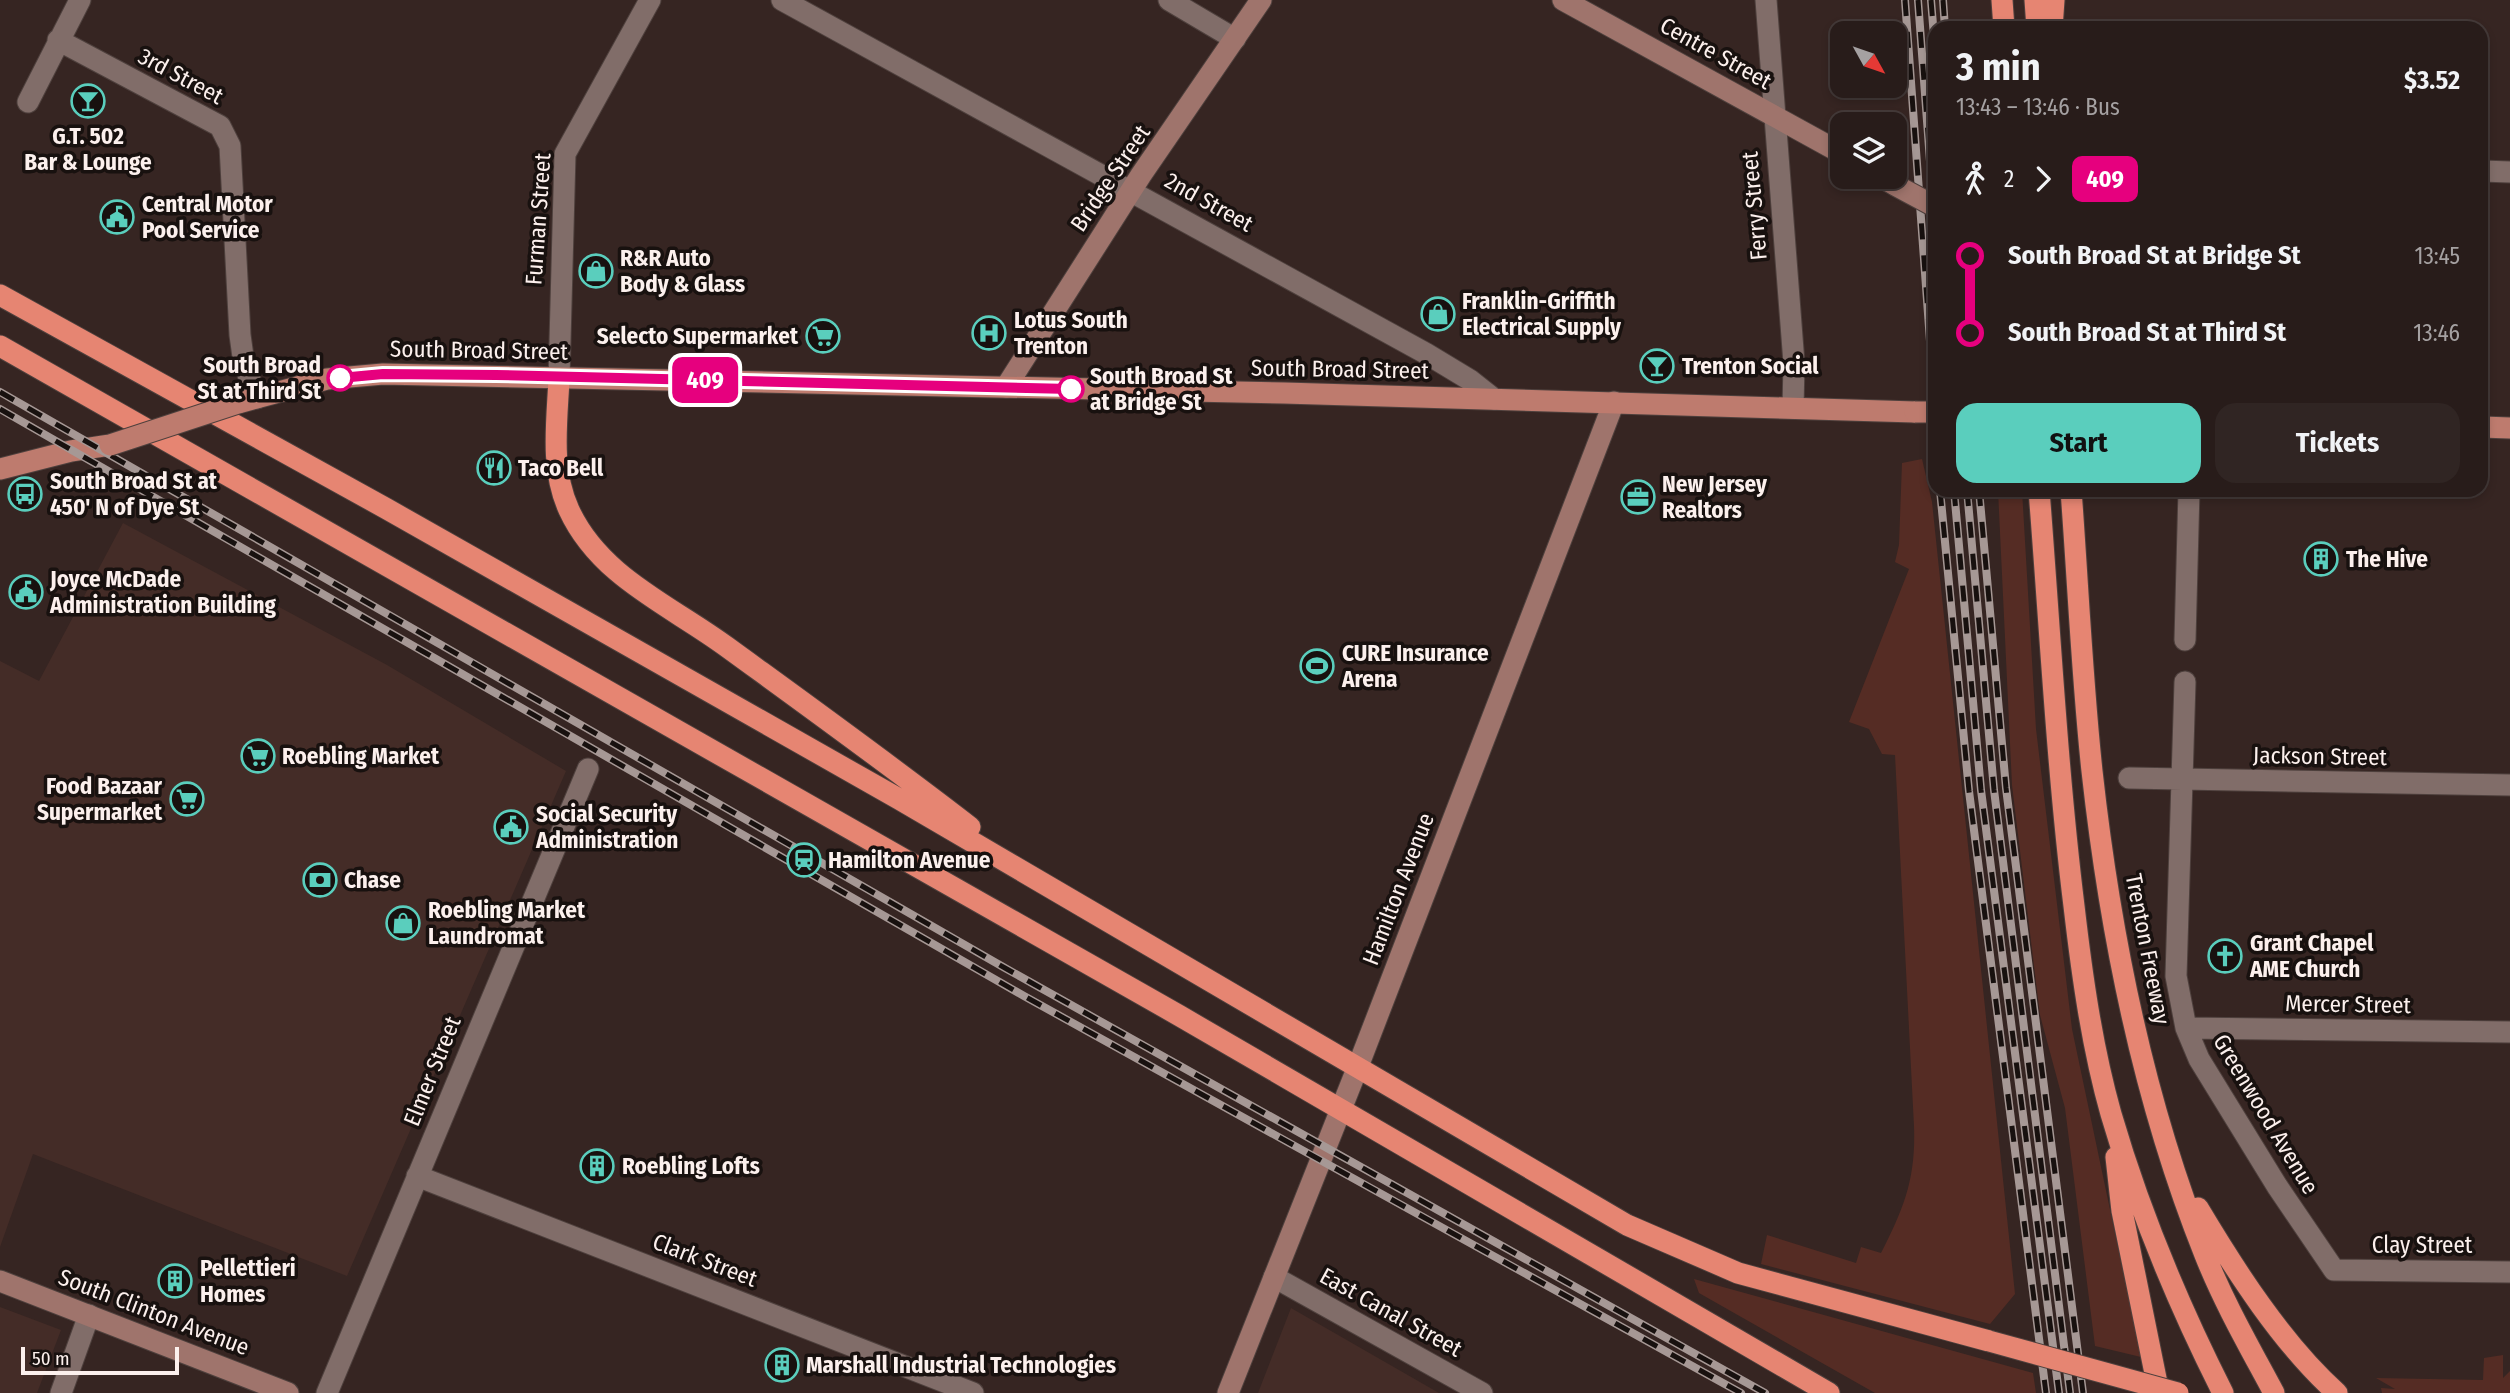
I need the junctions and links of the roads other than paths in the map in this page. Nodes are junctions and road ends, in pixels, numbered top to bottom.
1 (80, 0) edge
2 (650, 0) edge
3 (782, 0) edge
4 (1169, 0) edge
5 (1261, 0) edge
6 (1563, 0) edge
7 (1766, 0) edge
8 (2002, 0) edge
9 (2035, 0) edge
10 (2054, 0) edge
11 (2004, 21) edge
12 (2036, 21) edge
13 (2052, 21) edge
14 (1235, 39) junction
15 (58, 40) junction
16 (28, 102) dead end
17 (1773, 114) junction
18 (1830, 147) edge
19 (2488, 171) edge
20 (2510, 172) edge
21 (1903, 189) edge
22 (1132, 190) junction
23 (1928, 203) edge
24 (0, 295) edge
25 (0, 346) edge
26 (559, 379) junction
27 (1006, 387) junction
28 (1494, 399) junction
29 (248, 401) junction
30 (1614, 402) junction
31 (1793, 408) junction
32 (1925, 412) edge
33 (2488, 427) edge
34 (2510, 428) edge
35 (0, 469) edge
36 (2040, 497) edge
37 (2072, 497) edge
38 (2189, 497) edge
39 (2185, 640) dead end
40 (2185, 682) dead end
41 (588, 769) dead end
42 (2129, 778) dead end
43 (2184, 779) junction
44 (2510, 785) edge
45 (1032, 875) junction
46 (2186, 1028) junction
47 (2510, 1032) edge
48 (1357, 1069) junction
49 (1340, 1111) junction
50 (2111, 1113) junction
51 (2175, 1169) junction
52 (417, 1176) junction
53 (2334, 1270) joint
54 (2510, 1272) edge
55 (1274, 1277) junction
56 (0, 1281) edge
57 (89, 1315) junction
58 (61, 1393) edge
59 (288, 1393) edge
60 (327, 1393) edge
61 (973, 1393) edge
62 (1227, 1393) edge
63 (1482, 1393) edge
64 (1829, 1393) edge
65 (2159, 1393) edge
66 (2178, 1393) edge
67 (2223, 1393) edge
68 (2274, 1393) edge
69 (2337, 1393) edge

1 - 15 street
2 - 26 street, Furman Street
3 - 22 street, 2nd Street
4 - 14 street
5 - 14 street, Bridge Street
6 - 17 street, Centre Street
7 - 17 street, Ferry Street
8 - 11 highway
9 - 12 highway
10 - 13 highway
14 - 22 street, Bridge Street
15 - 16 street
15 - 29 street, 3rd Street
17 - 18 street, Centre Street
17 - 31 street, Ferry Street
19 - 20 street
21 - 23 street, bridge
22 - 27 street, Bridge Street
22 - 28 street, 2nd Street
24 - 45 highway
25 - 49 highway
26 - 27 main road, South Broad Street
26 - 29 main road, South Broad Street
26 - 45 highway
27 - 28 main road, South Broad Street
28 - 30 main road, South Broad Street
29 - 35 main road, South Broad Street, bridge
30 - 31 main road, South Broad Street
30 - 48 street, Hamilton Avenue
31 - 32 main road, South Broad Street
33 - 34 main road
36 - 50 highway
37 - 51 highway, Trenton Freeway
38 - 39 street
40 - 43 street, Greenwood Avenue
41 - 52 street, Elmer Street
42 - 43 street, Jackson Street
43 - 44 street, Jackson Street
43 - 46 street, Greenwood Avenue
45 - 48 highway
46 - 47 street, Mercer Street
46 - 53 street, Greenwood Avenue
48 - 49 street, Hamilton Avenue
48 - 66 highway, bridge
49 - 55 street, Hamilton Avenue
49 - 64 highway
50 - 65 highway
50 - 67 highway
51 - 68 highway, Trenton Freeway
51 - 69 highway
52 - 60 street, Elmer Street
52 - 61 street, Clark Street
53 - 54 street, Clay Street
55 - 62 street, Hamilton Avenue
55 - 63 street, East Canal Street
56 - 57 street, South Clinton Avenue
57 - 58 street
57 - 59 street, South Clinton Avenue

